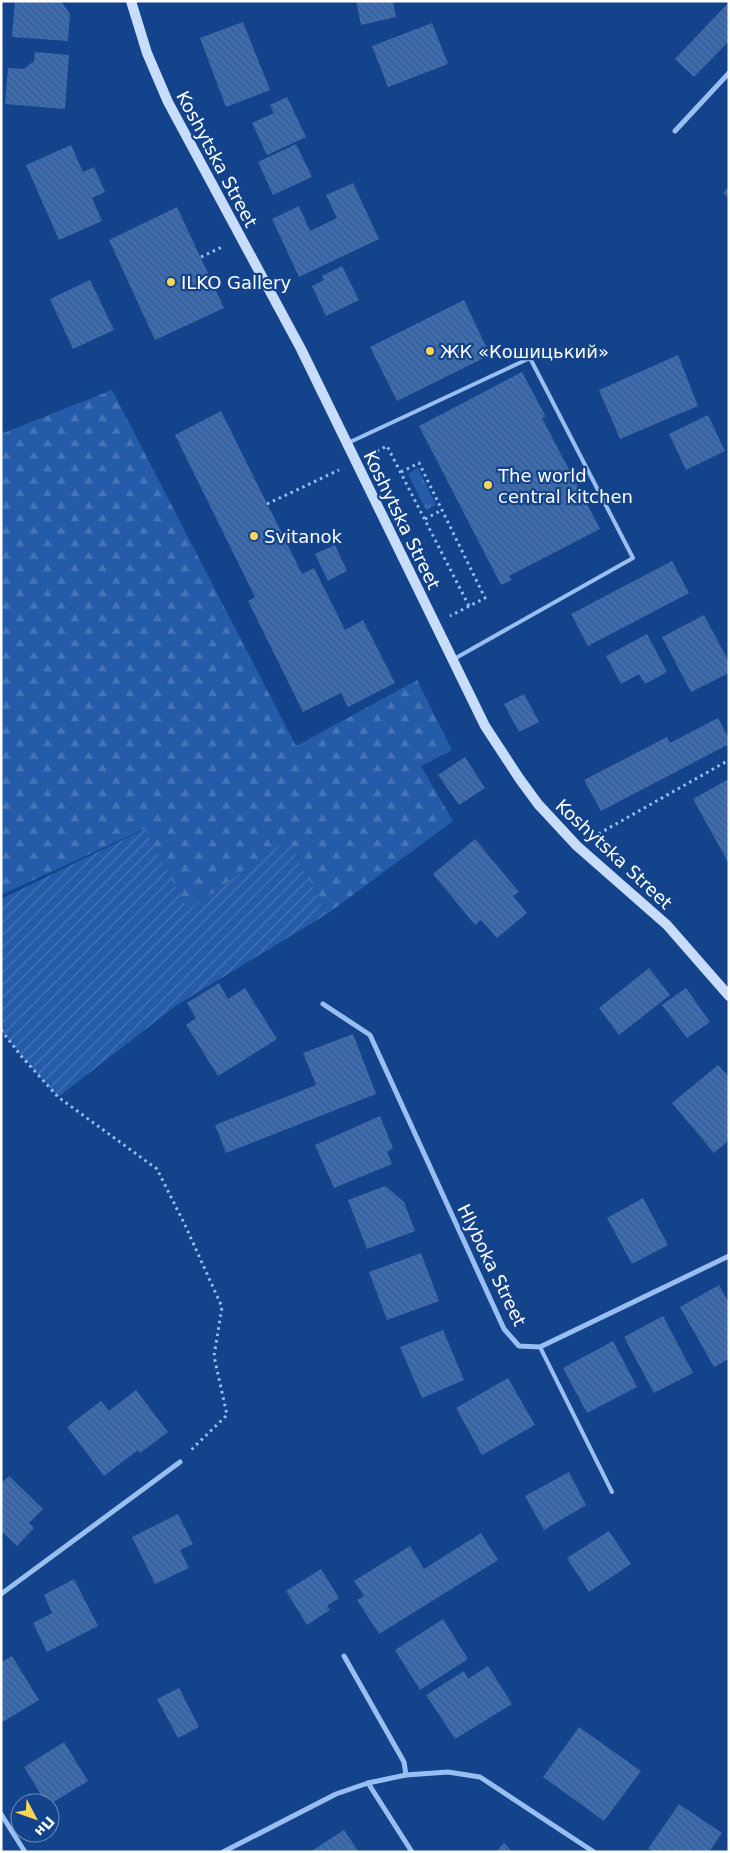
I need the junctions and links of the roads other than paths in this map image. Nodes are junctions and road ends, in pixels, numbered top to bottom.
1 (131, 1) edge
2 (729, 73) edge
3 (675, 131) dead end
4 (346, 444) junction
5 (452, 660) junction
6 (729, 996) edge
7 (323, 1004) dead end
8 (729, 1256) edge
9 (540, 1347) junction
10 (180, 1462) road end
11 (612, 1492) dead end
12 (1, 1594) edge
13 (344, 1656) dead end
14 (406, 1776) junction
15 (368, 1783) junction
16 (1, 1814) edge
17 (25, 1852) edge
18 (223, 1852) edge
19 (412, 1852) edge
20 (594, 1852) edge

1 - 4 street, Koshytska Street
2 - 3 street
4 - 5 street, Koshytska Street
4 - 5 lane
5 - 6 street, Koshytska Street
7 - 9 street, Hlyboka Street
8 - 9 street
9 - 11 lane
10 - 12 street
13 - 14 street
14 - 15 street
14 - 20 street
15 - 18 street
15 - 19 street
16 - 17 street

